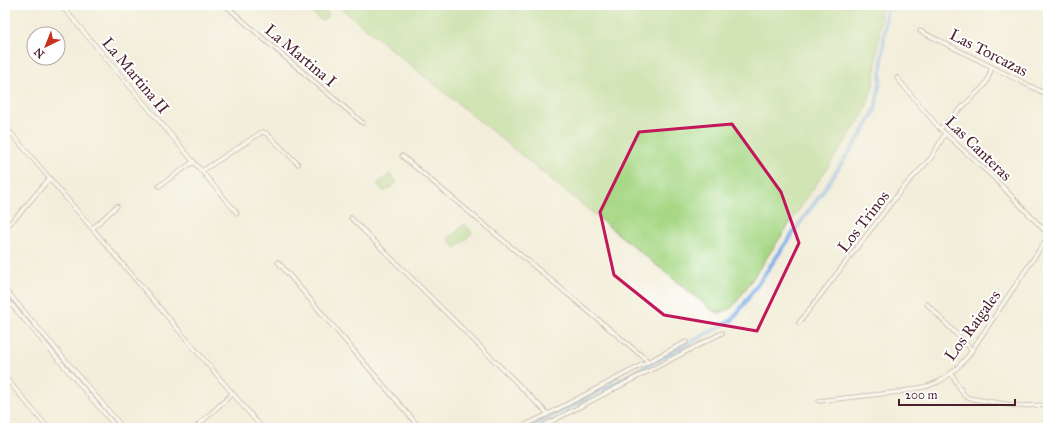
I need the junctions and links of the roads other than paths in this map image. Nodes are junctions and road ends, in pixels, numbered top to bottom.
1 (61, 5) edge
2 (225, 5) edge
3 (920, 31) dead end
4 (992, 67) junction
5 (897, 78) dead end
6 (1048, 95) edge
7 (363, 123) dead end
8 (5, 126) edge
9 (940, 129) junction
10 (945, 134) junction
11 (402, 156) dead end
12 (193, 162) junction
13 (298, 164) dead end
14 (202, 171) junction
15 (50, 178) junction
16 (159, 186) dead end
17 (117, 206) dead end
18 (237, 213) dead end
19 (351, 218) dead end
20 (1048, 225) edge
21 (5, 228) edge
22 (93, 228) junction
23 (1043, 229) junction
24 (1048, 234) edge
25 (1048, 237) edge
26 (278, 262) dead end
27 (5, 290) edge
28 (5, 296) edge
29 (927, 304) dead end
30 (799, 323) dead end
31 (722, 333) dead end
32 (686, 342) dead end
33 (972, 350) junction
34 (648, 361) junction
35 (951, 372) junction
36 (5, 377) edge
37 (233, 393) junction
38 (819, 401) dead end
39 (1048, 405) edge
40 (548, 414) junction
41 (48, 428) edge
42 (117, 428) edge
43 (123, 428) edge
44 (195, 428) edge
45 (262, 428) edge
46 (420, 428) edge
47 (519, 428) edge
48 (539, 428) edge

1 - 12 street, La Martina II
2 - 7 street, La Martina I
3 - 4 street, Las Torcazas
4 - 6 street, Las Torcazas
4 - 9 street
5 - 9 street, Las Canteras
8 - 15 street
9 - 10 street, Las Canteras
10 - 23 street, Las Canteras
10 - 30 street, Los Trinos
11 - 34 street
12 - 14 street, La Martina II
12 - 16 street
13 - 14 street
14 - 18 street, La Martina II
15 - 21 street
15 - 22 street
17 - 22 street
19 - 40 street
20 - 23 street
22 - 37 street
23 - 24 street, Las Canteras
25 - 33 street, Los Raigales
26 - 46 street
27 - 43 street
28 - 42 street
29 - 33 street
31 - 48 street
32 - 34 street
33 - 35 street, Los Raigales
34 - 40 street
35 - 38 street, Los Raigales
35 - 39 street
36 - 41 street
37 - 44 street
37 - 45 street
40 - 47 street

